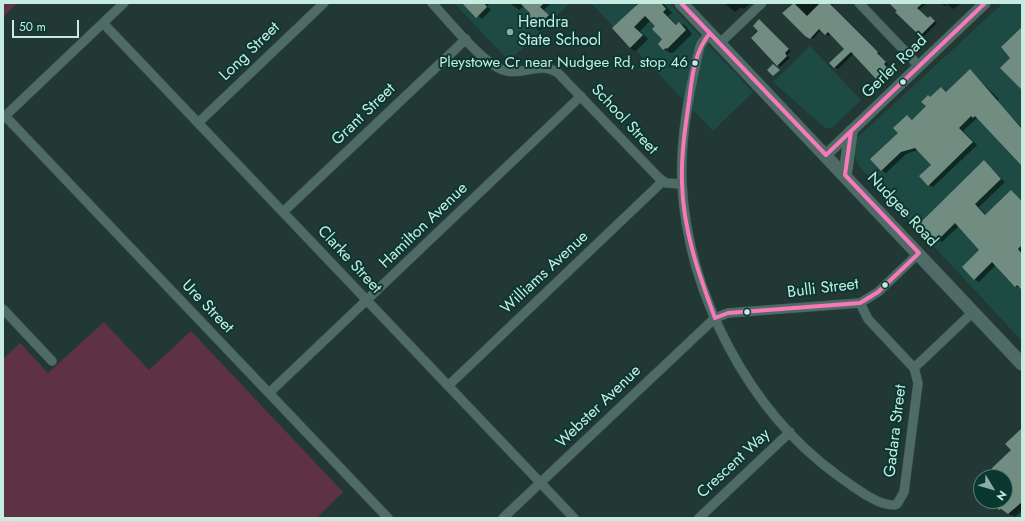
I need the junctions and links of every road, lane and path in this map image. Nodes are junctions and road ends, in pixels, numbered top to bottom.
1 (124, 3) edge
2 (324, 3) edge
3 (432, 3) edge
4 (681, 3) edge
5 (762, 3) edge
6 (860, 3) edge
7 (985, 3) edge
8 (103, 23) junction
9 (710, 33) junction
10 (466, 39) junction
11 (720, 43) junction
12 (919, 66) junction
13 (581, 96) junction
14 (4, 117) edge
15 (198, 123) junction
16 (851, 132) junction
17 (826, 155) junction
18 (845, 175) junction
19 (663, 182) junction
20 (682, 184) junction
21 (284, 212) junction
22 (919, 253) junction
23 (367, 300) junction
24 (860, 303) junction
25 (3, 309) edge
26 (974, 311) junction
27 (715, 318) junction
28 (1020, 359) edge
29 (52, 360) dead end
30 (914, 368) junction
31 (448, 386) junction
32 (269, 393) junction
33 (790, 432) junction
34 (540, 483) junction
35 (388, 518) edge
36 (504, 518) edge
37 (574, 518) edge
38 (699, 518) edge

1 - 8 street
2 - 15 street, Long Street
3 - 10 street, School Street
4 - 9 main road, Nudgee Road
5 - 11 street
6 - 12 street
7 - 12 street, Gerler Road
8 - 14 street
8 - 15 street, Clarke Street
9 - 11 main road, Nudgee Road
9 - 20 street
10 - 13 street, School Street
10 - 21 street, Grant Street
11 - 17 main road, Nudgee Road
12 - 16 street, Gerler Road
13 - 19 street, School Street
13 - 23 street, Hamilton Avenue
14 - 32 street, Ure Street
15 - 21 street, Clarke Street
16 - 17 street, Gerler Road
16 - 18 main road
17 - 18 main road, Nudgee Road
18 - 22 main road, Nudgee Road
19 - 20 street
19 - 31 street, Williams Avenue
20 - 27 street
21 - 23 street, Clarke Street
22 - 24 street, Bulli Street
22 - 26 main road, Nudgee Road
23 - 31 street, Clarke Street
23 - 32 street, Hamilton Avenue
24 - 27 street, Bulli Street
24 - 30 street
25 - 29 street
26 - 28 main road, Nudgee Road
26 - 30 street, Gadara Street
27 - 33 street
27 - 34 street, Webster Avenue
30 - 33 street, Gadara Street
31 - 34 street, Clarke Street
32 - 35 street, Ure Street
33 - 38 street, Crescent Way
34 - 36 street, Webster Avenue
34 - 37 street, Clarke Street

